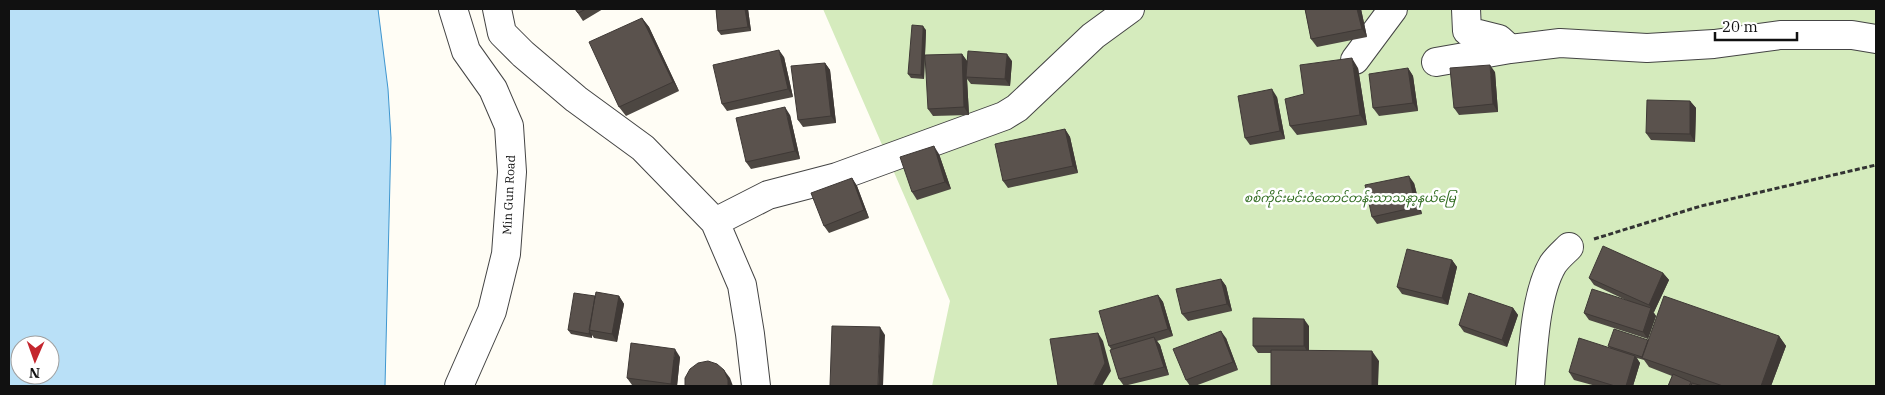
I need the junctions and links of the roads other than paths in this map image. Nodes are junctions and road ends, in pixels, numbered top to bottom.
1 (453, 9) edge
2 (497, 9) edge
3 (1130, 9) edge
4 (1393, 9) edge
5 (1466, 9) edge
6 (1876, 39) edge
7 (1510, 48) junction
8 (1355, 60) dead end
9 (1436, 62) dead end
10 (715, 222) junction
11 (1569, 247) road end
12 (460, 386) edge
13 (756, 386) edge
14 (1530, 386) edge

1 - 12 street, Min Gun Road
2 - 10 street
3 - 10 street
4 - 8 street
5 - 7 street
6 - 7 street
7 - 9 street
10 - 13 street
11 - 14 street

